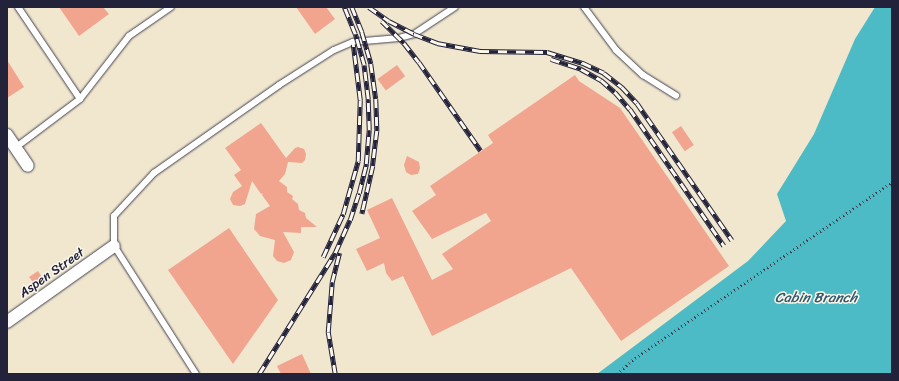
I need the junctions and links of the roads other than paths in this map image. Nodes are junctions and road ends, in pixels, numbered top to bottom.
1 (18, 7) edge
2 (171, 7) edge
3 (455, 7) edge
4 (584, 7) edge
5 (676, 96) dead end
6 (80, 99) junction
7 (7, 135) edge
8 (15, 148) junction
9 (28, 166) dead end
10 (114, 246) junction
11 (7, 322) edge
12 (196, 374) edge

1 - 6 lane
2 - 6 lane
3 - 10 lane
4 - 5 lane
6 - 8 lane
7 - 8 street
8 - 9 street
10 - 11 street, Aspen Street
10 - 12 lane

